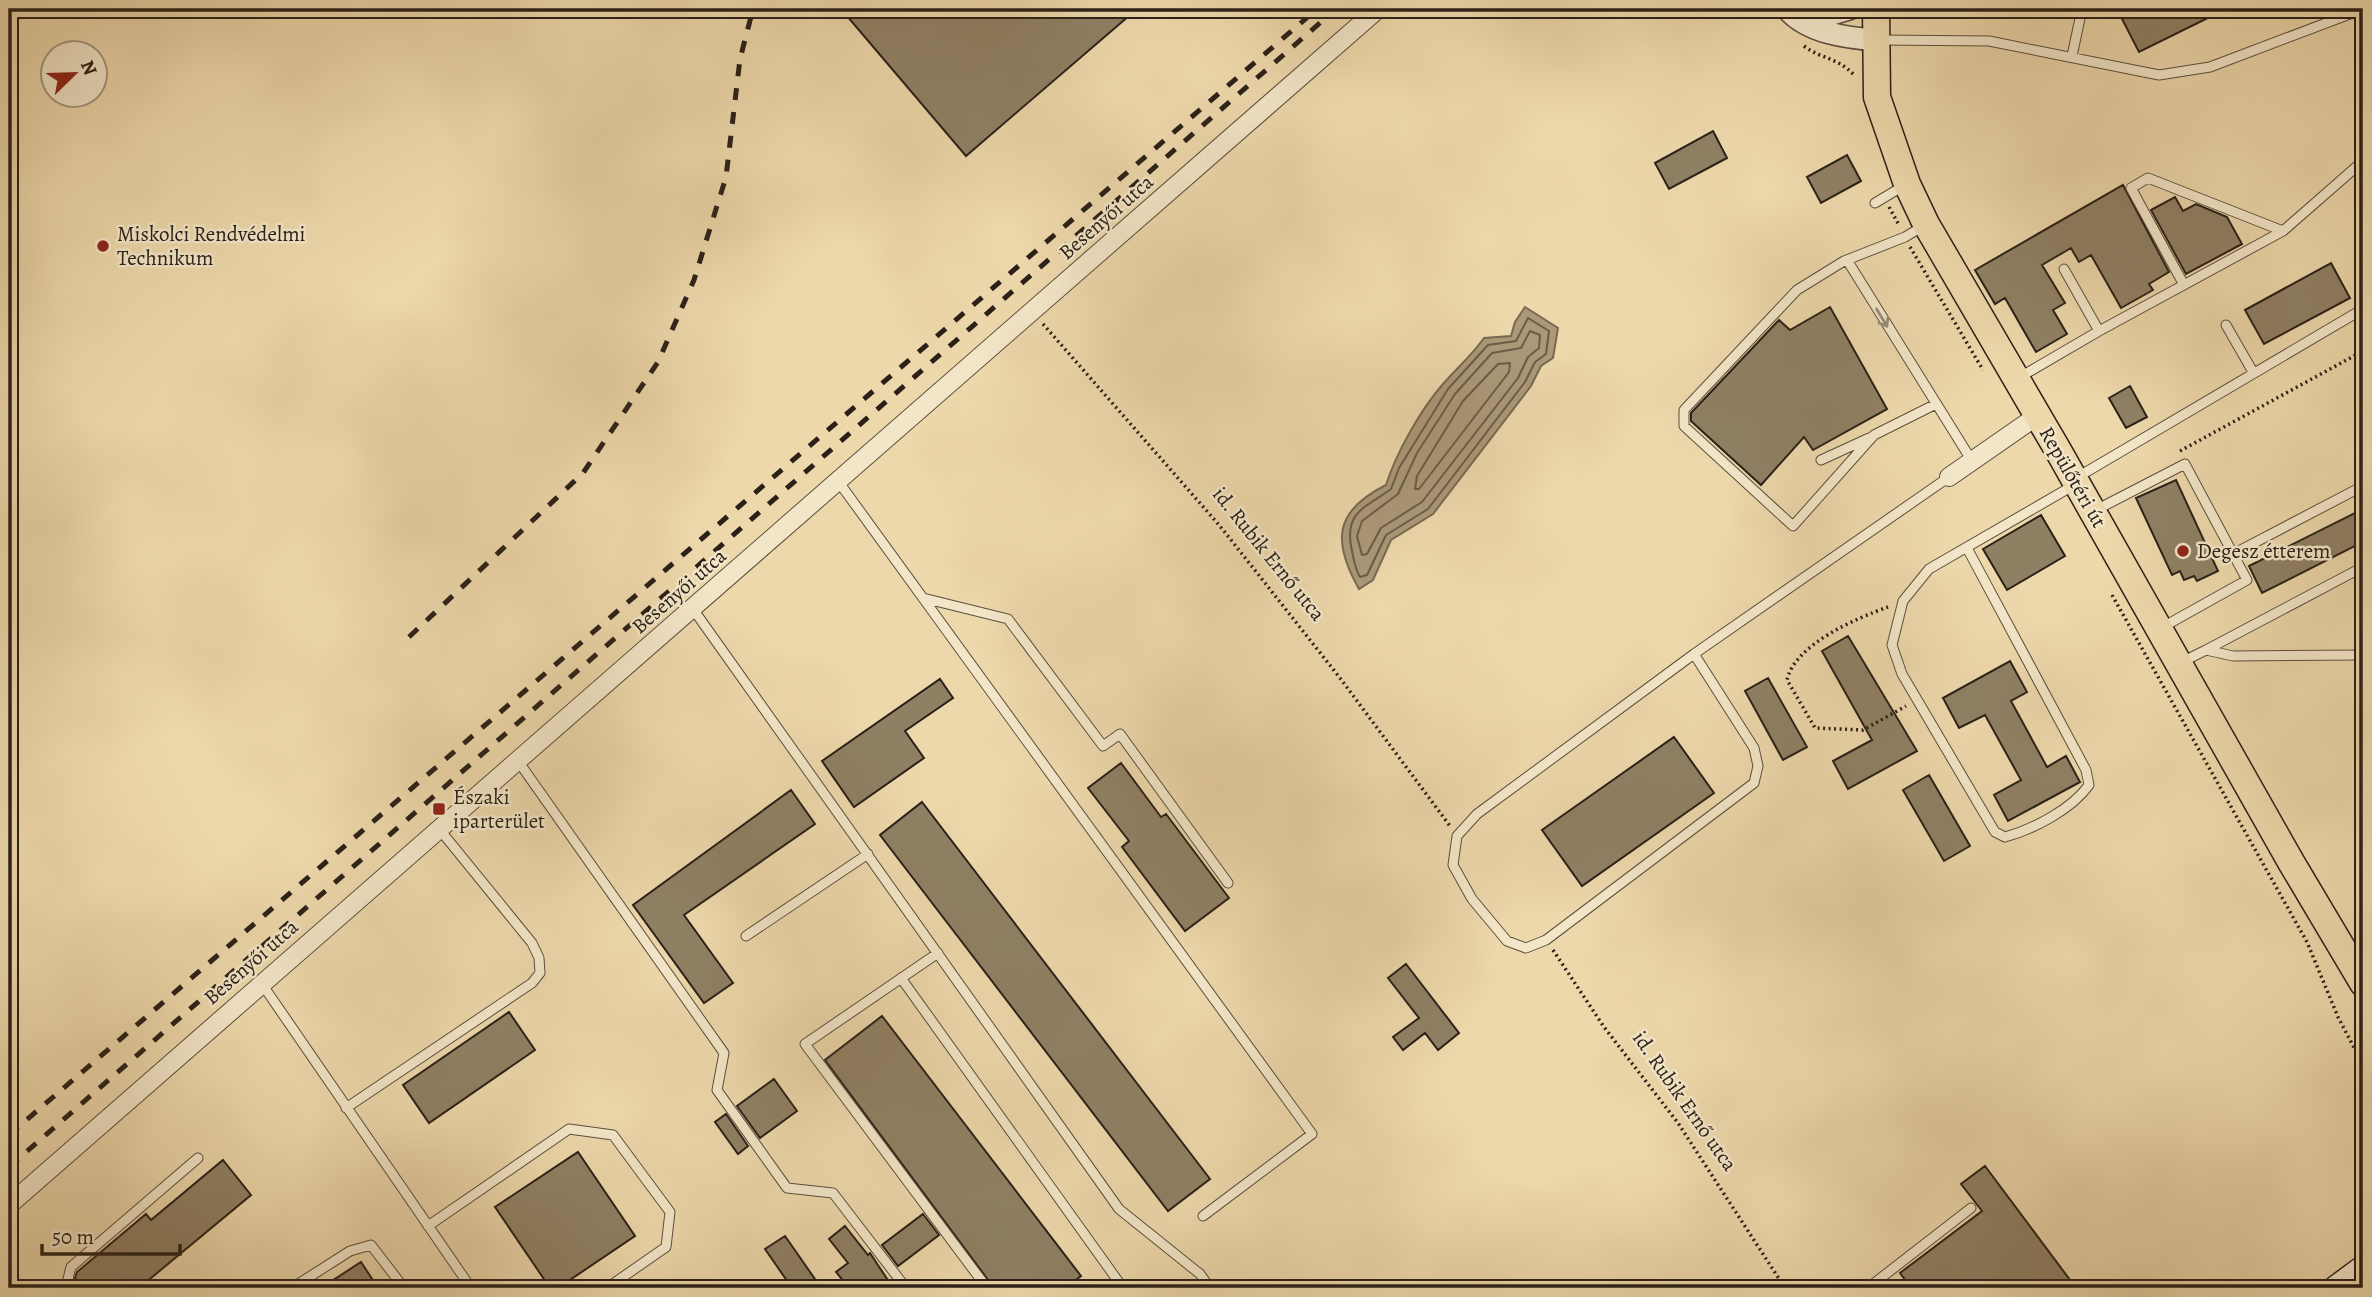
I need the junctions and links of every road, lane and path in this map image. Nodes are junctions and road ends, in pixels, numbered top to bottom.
1 (1378, 9) edge
2 (1849, 9) edge
3 (1876, 9) edge
4 (2082, 9) edge
5 (2363, 9) edge
6 (1789, 10) edge
7 (1877, 40) junction
8 (2072, 56) junction
9 (2363, 161) edge
10 (1907, 184) junction
11 (1875, 202) dead end
12 (1926, 224) junction
13 (2283, 231) junction
14 (1847, 260) junction
15 (2064, 269) dead end
16 (2184, 285) junction
17 (2363, 309) edge
18 (1032, 312) junction
19 (2226, 325) dead end
20 (2099, 331) junction
21 (2363, 351) edge
22 (2253, 372) junction
23 (2016, 380) junction
24 (1934, 405) junction
25 (2037, 416) junction
26 (1874, 435) junction
27 (2169, 457) dead end
28 (1821, 460) dead end
29 (1972, 461) junction
30 (1949, 477) joint
31 (838, 481) junction
32 (2076, 481) junction
33 (2363, 486) edge
34 (2092, 511) junction
35 (1967, 548) junction
36 (2233, 554) junction
37 (2363, 567) edge
38 (923, 598) junction
39 (1903, 601) junction
40 (693, 609) junction
41 (2160, 629) junction
42 (2206, 650) junction
43 (1694, 654) junction
44 (2363, 655) edge
45 (2179, 664) junction
46 (1917, 700) junction
47 (519, 761) junction
48 (440, 830) junction
49 (1457, 836) junction
50 (868, 854) junction
51 (1228, 883) dead end
52 (746, 936) dead end
53 (1546, 940) junction
54 (938, 953) junction
55 (901, 978) junction
56 (262, 983) junction
57 (2363, 983) edge
58 (346, 1108) junction
59 (198, 1158) dead end
60 (9, 1205) edge
61 (1971, 1208) dead end
62 (1203, 1216) dead end
63 (428, 1226) junction
64 (2363, 1268) edge
65 (73, 1288) edge
66 (292, 1288) edge
67 (404, 1288) edge
68 (471, 1288) edge
69 (607, 1288) edge
70 (906, 1288) edge
71 (987, 1288) edge
72 (1124, 1288) edge
73 (1210, 1288) edge
74 (1785, 1288) edge
75 (1868, 1288) edge
76 (2336, 1288) edge

1 - 18 street, Besenyői utca
2 - 6 street
3 - 7 main road, Repülőtéri út
4 - 8 lane
5 - 8 lane
6 - 7 street
7 - 8 lane
7 - 10 main road, Repülőtéri út
9 - 13 lane
10 - 11 lane
10 - 12 main road, Repülőtéri út
12 - 14 lane
12 - 23 main road, Repülőtéri út
13 - 16 lane
13 - 16 lane
14 -> 24 lane
14 - 26 lane
15 - 20 lane
16 - 20 lane
17 - 22 lane
18 - 31 street, Besenyői utca
18 - 49 path, id. Rubik Ernő utca
19 - 22 lane
20 - 23 lane
21 - 27 path
22 - 32 lane
23 - 25 main road, Repülőtéri út
24 - 26 lane
24 - 29 lane
25 - 29 street
25 - 32 main road, Repülőtéri út
26 - 28 lane
29 - 30 street
30 - 43 lane
31 - 38 lane
31 - 40 street, Besenyői utca
32 - 34 main road, Repülőtéri út
32 - 35 lane
33 - 36 lane
34 - 36 lane
34 - 41 main road, Repülőtéri út
35 - 39 lane
35 - 46 lane
36 - 41 lane
37 - 42 lane
38 - 51 lane
38 - 62 lane
39 - 46 lane
39 - 46 path
40 - 47 street, Besenyői utca
40 - 50 lane
41 - 45 main road, Repülőtéri út
42 - 44 lane
42 - 45 lane
43 - 49 lane
43 - 53 lane
45 - 57 main road, Repülőtéri út
47 - 48 street, Besenyői utca
47 - 70 lane
48 - 56 street, Besenyői utca
48 - 58 lane
49 - 53 lane
50 - 52 lane
50 - 54 lane
53 - 74 path, id. Rubik Ernő utca
54 - 55 lane
54 - 73 lane
55 - 71 lane
55 - 72 lane
56 - 58 lane
56 - 60 street, Besenyői utca
58 - 63 lane
59 - 65 lane
61 - 75 lane
63 - 68 lane
63 - 69 lane
64 - 76 main road
66 - 67 lane

